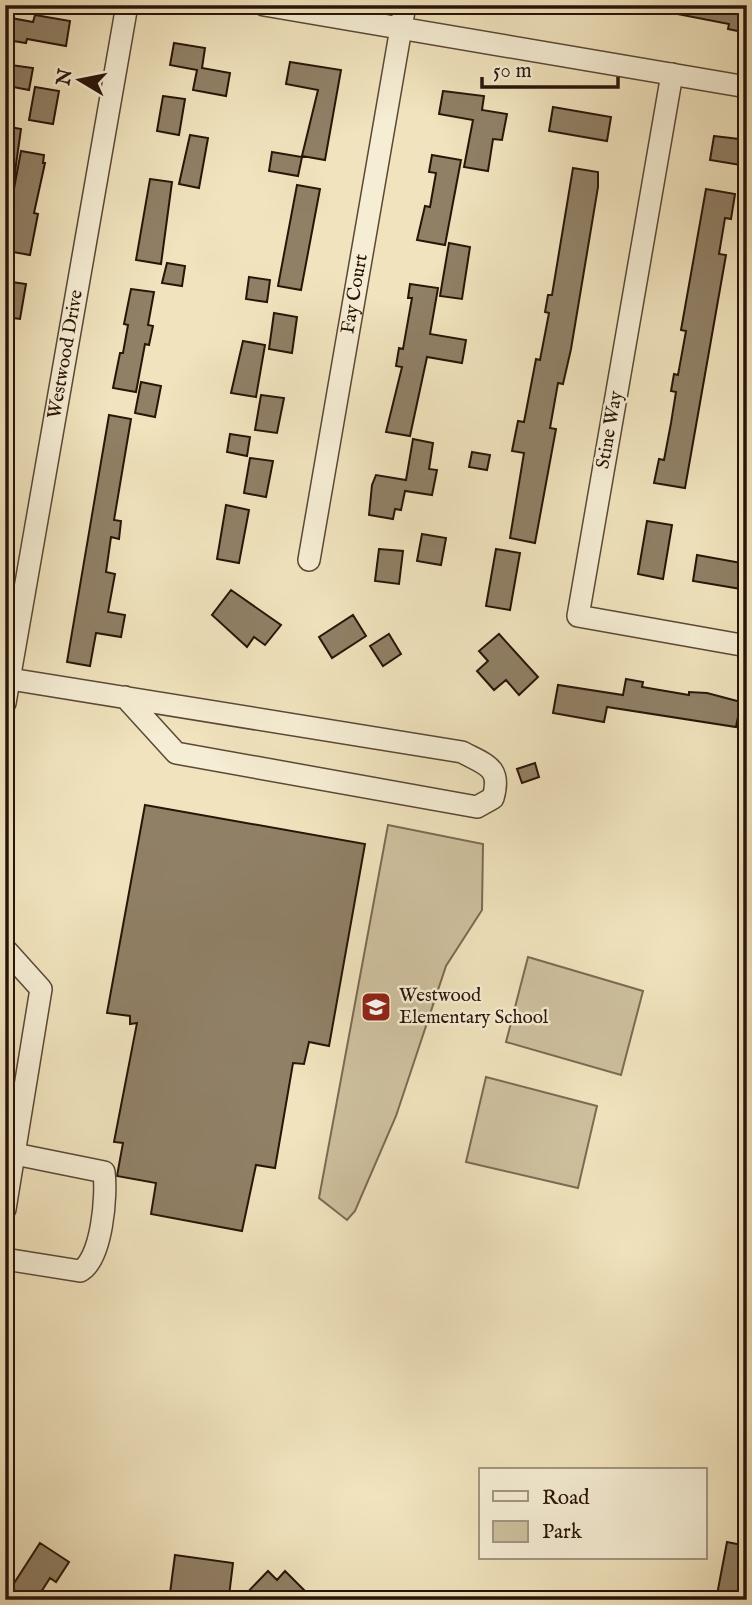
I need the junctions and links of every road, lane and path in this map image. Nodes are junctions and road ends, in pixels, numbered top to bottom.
1 (127, 5) edge
2 (264, 5) edge
3 (405, 5) edge
4 (401, 29) junction
5 (672, 74) junction
6 (747, 87) edge
7 (309, 560) dead end
8 (747, 646) edge
9 (10, 679) junction
10 (125, 697) junction
11 (5, 703) edge
12 (5, 949) edge
13 (10, 1153) edge
14 (5, 1209) edge
15 (5, 1259) edge

1 - 9 street, Westwood Drive
2 - 4 street
3 - 4 street, Fay Court
4 - 5 street
4 - 7 street, Fay Court
5 - 6 street
5 - 8 street, Stine Way
9 - 10 street
9 - 11 street, Westwood Drive
10 - 10 street
12 - 13 street
13 - 14 street
13 - 15 street

